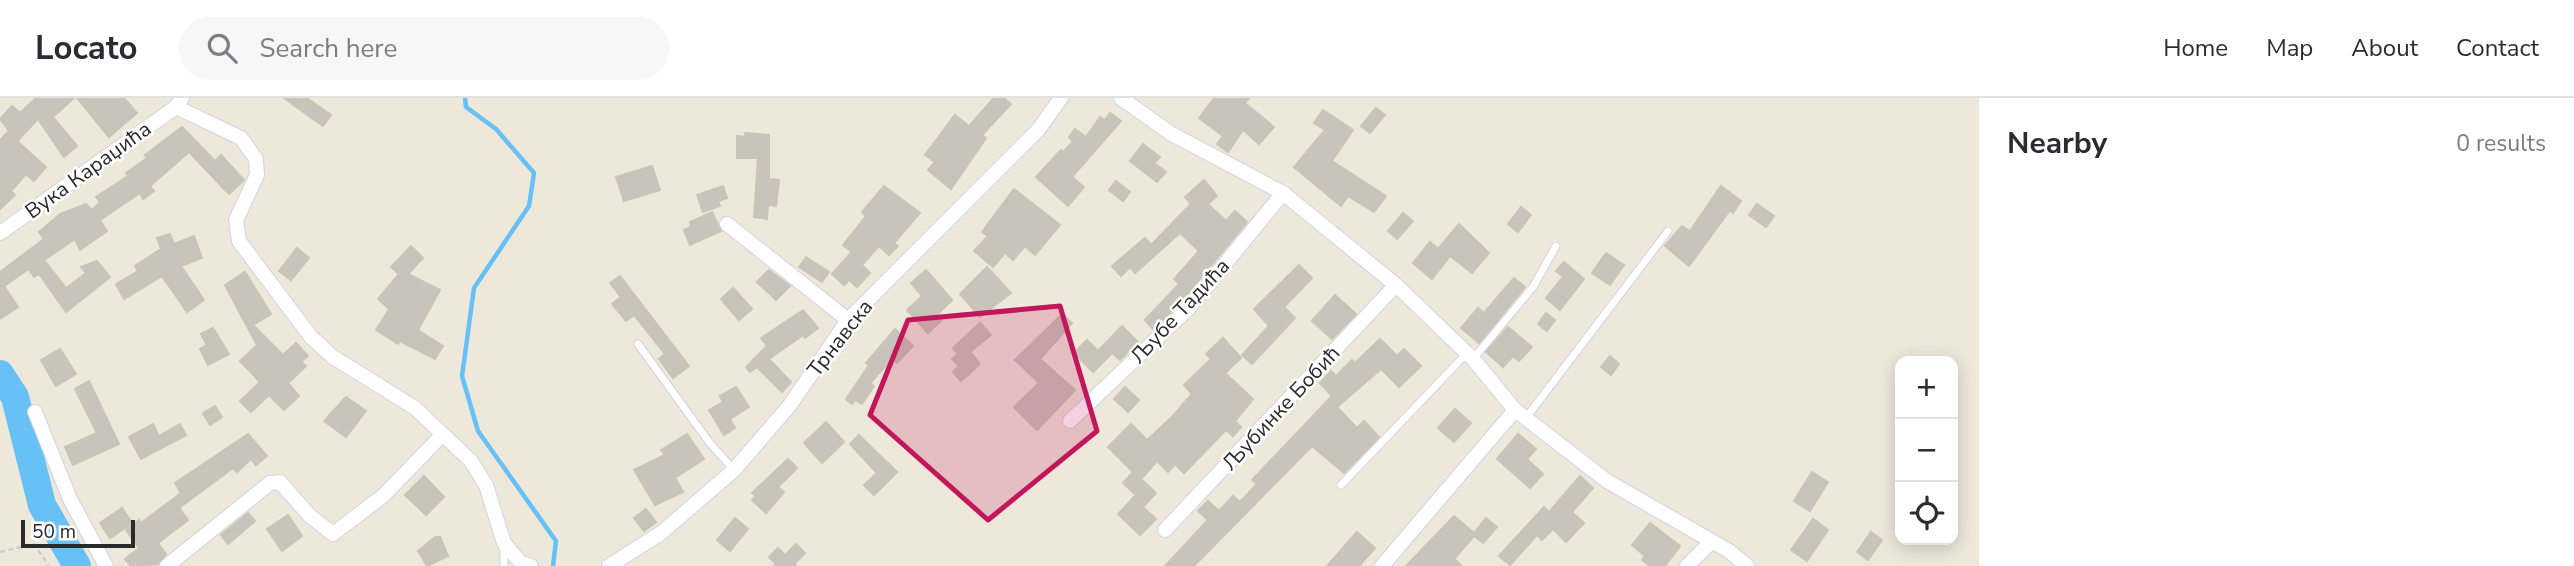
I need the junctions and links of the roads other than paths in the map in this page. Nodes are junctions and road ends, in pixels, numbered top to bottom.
1 (1061, 98) edge
2 (1121, 98) edge
3 (179, 102) edge
4 (1283, 192) junction
5 (727, 224) dead end
6 (1668, 231) dead end
7 (0, 233) edge
8 (1556, 246) dead end
9 (1396, 285) junction
10 (848, 320) junction
11 (638, 344) dead end
12 (1470, 356) junction
13 (34, 412) dead end
14 (1520, 414) junction
15 (1070, 421) dead end
16 (442, 435) junction
17 (734, 470) junction
18 (1341, 485) dead end
19 (1165, 530) dead end
20 (1711, 542) junction
21 (504, 543) junction
22 (526, 564) edge
23 (106, 566) edge
24 (167, 566) edge
25 (504, 566) edge
26 (609, 566) edge
27 (1382, 566) edge
28 (1687, 566) edge
29 (1747, 566) edge

1 - 10 street, Трнавска
2 - 4 street
3 - 7 street, Вука Караџића
3 - 16 street
4 - 9 street
4 - 15 street, Љубе Тадића
5 - 10 street
6 - 14 lane
8 - 12 lane
9 - 12 street
9 - 19 street, Љубинке Бобић
10 - 17 street, Трнавска
11 - 17 lane
12 - 14 street
12 - 18 lane
13 - 23 street
14 - 20 street
14 - 27 street
16 - 21 street
16 - 24 street
17 - 26 street, Трнавска
20 - 28 street
20 - 29 street
21 - 22 street
21 - 25 lane

